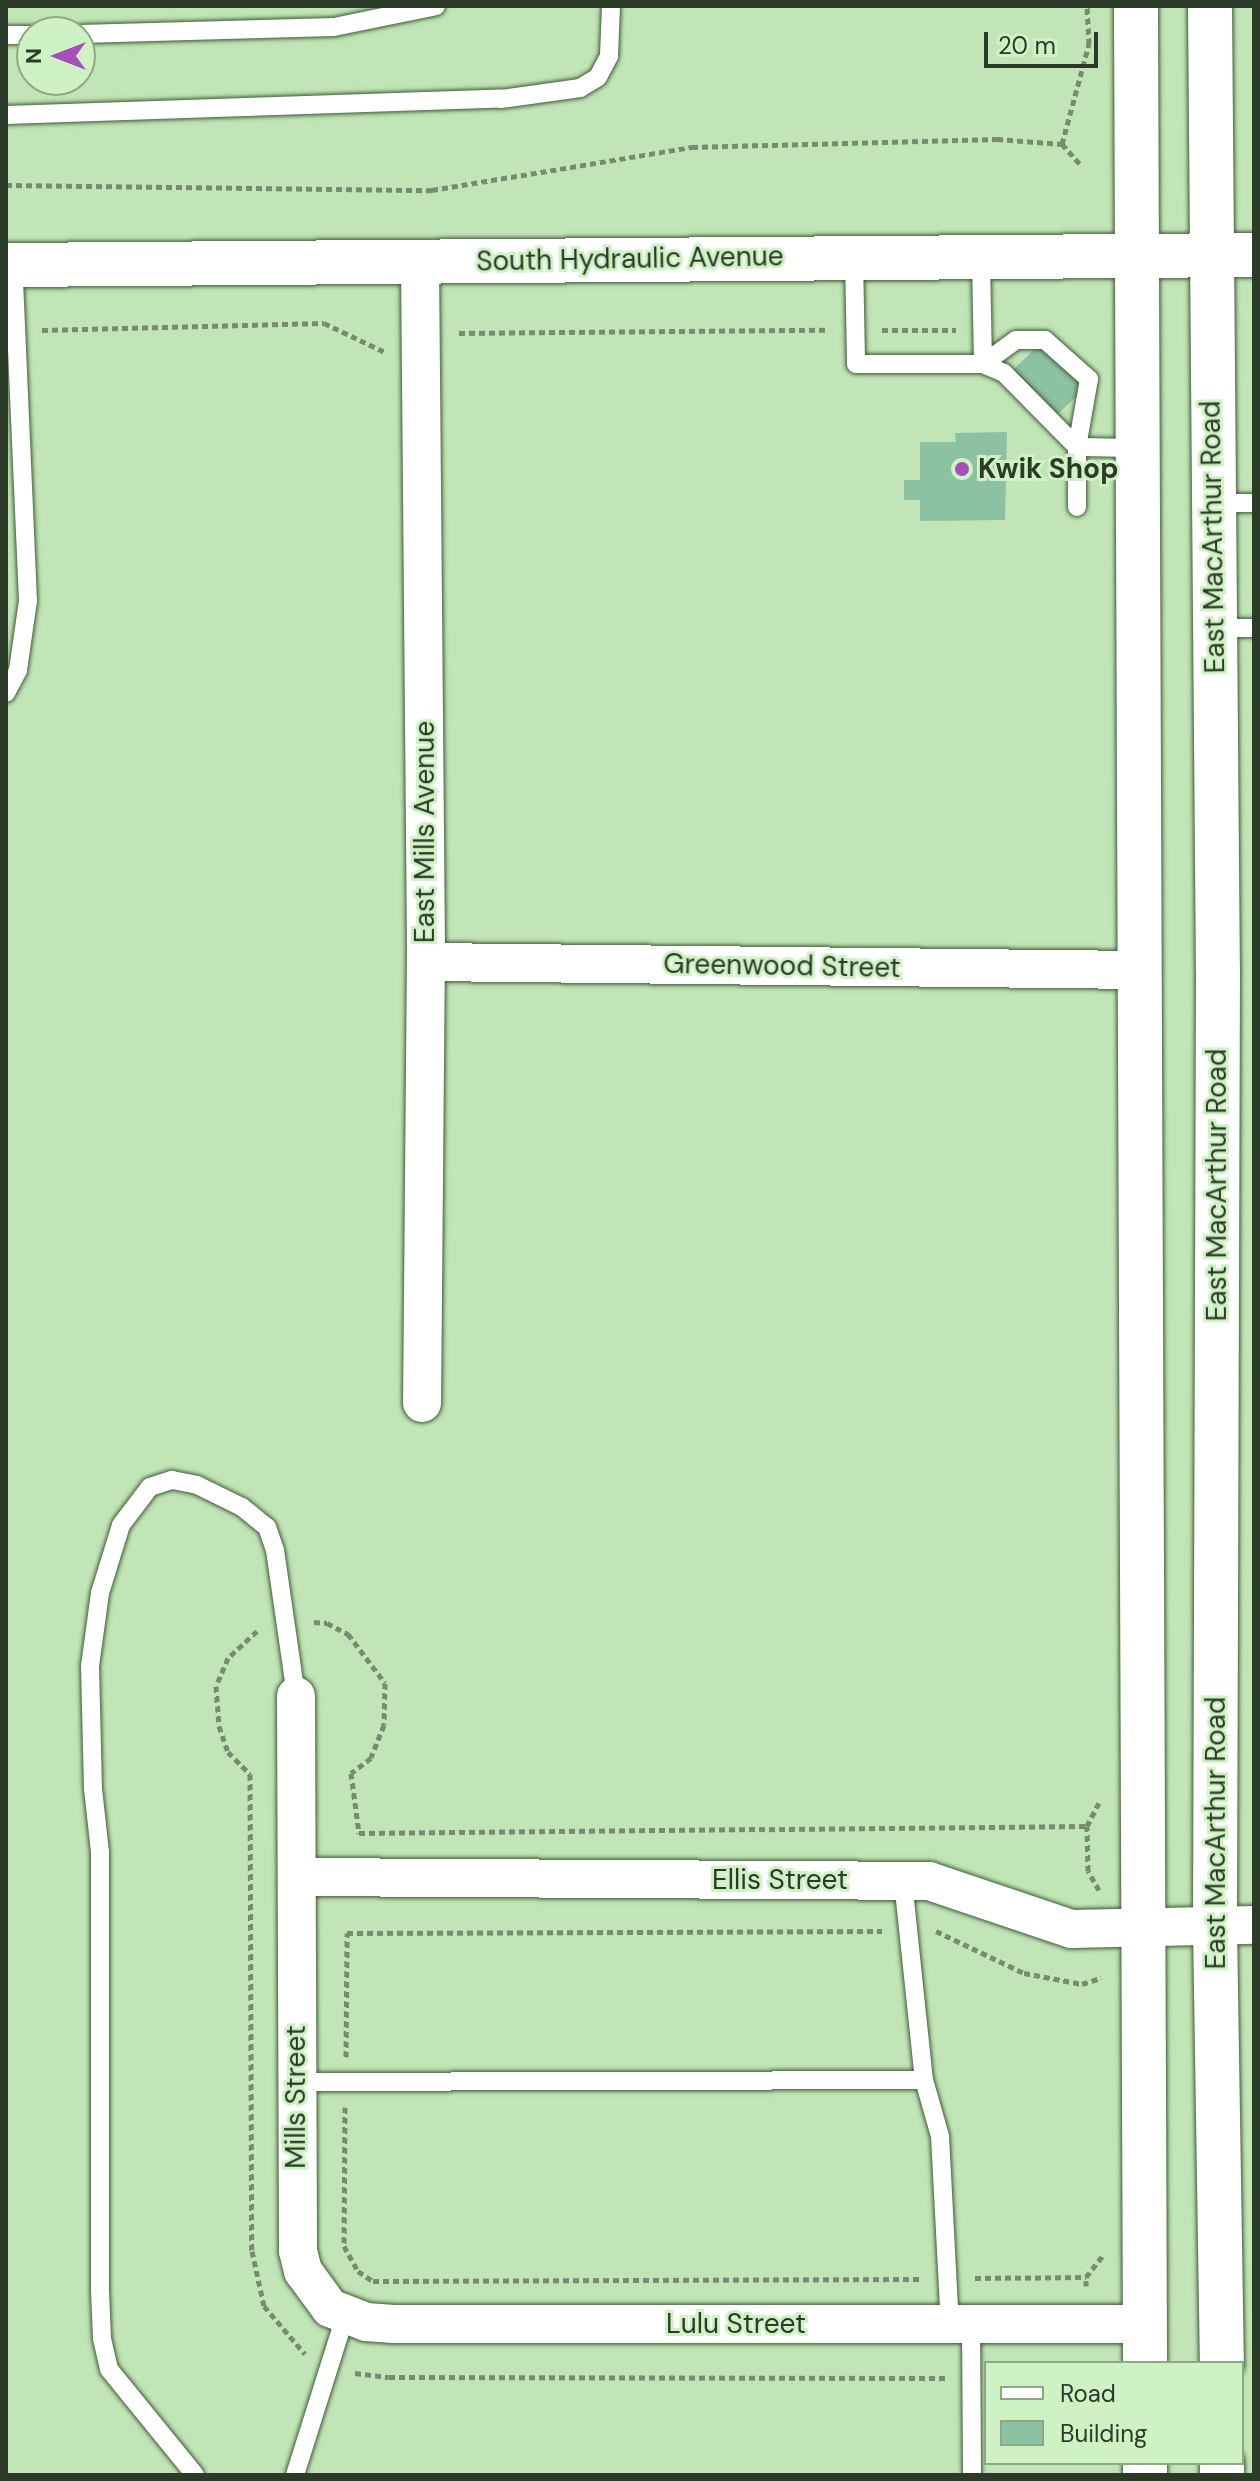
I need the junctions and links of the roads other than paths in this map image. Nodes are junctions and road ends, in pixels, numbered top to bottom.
1 (436, 6) edge
2 (611, 6) edge
3 (1136, 6) edge
4 (1210, 6) edge
5 (96, 34) edge
6 (6, 115) edge
7 (1137, 255) junction
8 (1210, 255) junction
9 (1254, 255) edge
10 (981, 256) junction
11 (854, 257) junction
12 (420, 261) junction
13 (9, 264) edge
14 (983, 364) junction
15 (1077, 447) junction
16 (1137, 448) junction
17 (1233, 503) edge
18 (1077, 507) dead end
19 (1234, 628) edge
20 (6, 693) edge
21 (426, 962) junction
22 (1138, 970) junction
23 (422, 1403) dead end
24 (296, 1696) joint
25 (299, 1877) junction
26 (903, 1881) junction
27 (1235, 1925) edge
28 (1145, 1927) junction
29 (924, 2080) junction
30 (295, 2082) junction
31 (337, 2312) junction
32 (960, 2324) junction
33 (1145, 2344) edge
34 (1222, 2361) edge
35 (195, 2475) edge
36 (295, 2475) edge
37 (972, 2475) edge

1 - 5 lane
2 - 6 lane
3 - 7 street
4 - 8 street, East MacArthur Road
7 - 8 street, South Hydraulic Avenue
7 - 10 street, South Hydraulic Avenue
7 - 16 street
8 - 9 street, South Hydraulic Avenue
8 - 17 street, East MacArthur Road
10 - 11 street, South Hydraulic Avenue
10 - 14 lane
11 - 12 street, South Hydraulic Avenue
11 - 14 lane
12 - 13 street, South Hydraulic Avenue
12 - 21 street, East Mills Avenue
13 - 20 lane
14 - 15 lane
14 - 15 lane
15 - 16 lane
15 - 18 lane
16 - 22 street
17 - 19 street, East MacArthur Road
19 - 27 street, East MacArthur Road
21 - 22 street, Greenwood Street
21 - 23 street, East Mills Avenue
22 - 28 street
24 - 25 street, Mills Street
24 - 35 lane
25 - 26 street, Ellis Street
25 - 30 street, Mills Street
26 - 28 street, Ellis Street
26 - 29 lane
27 - 28 street, Ellis Street
27 - 34 street, East MacArthur Road
28 - 33 street
29 - 30 lane
29 - 32 lane
30 - 31 street, Mills Street
31 - 32 street, Lulu Street
31 - 36 lane
32 - 33 street, Lulu Street
32 - 37 lane

